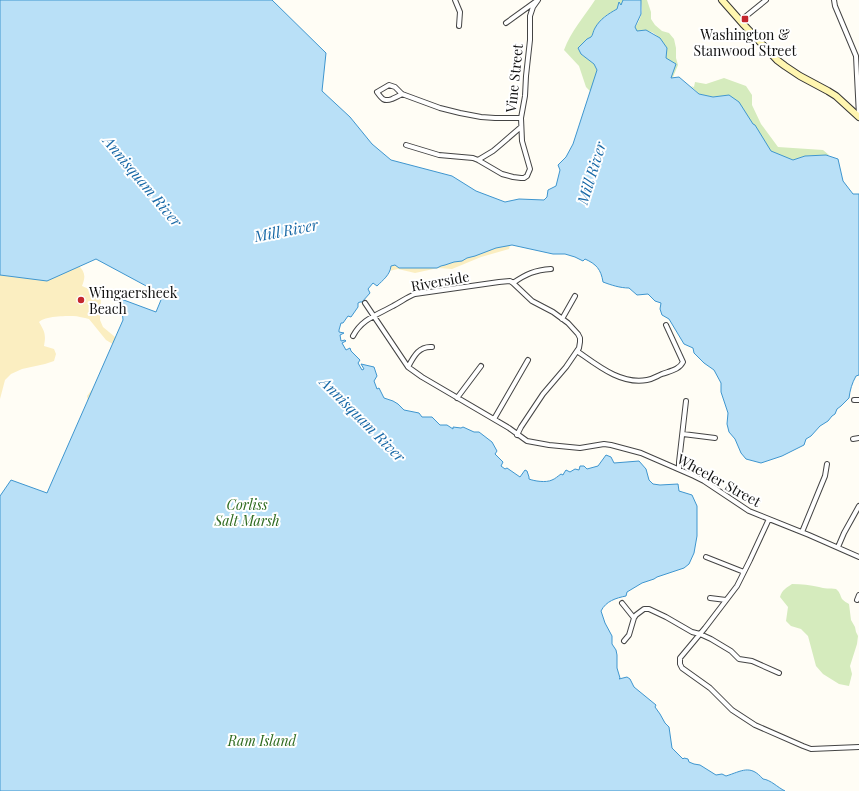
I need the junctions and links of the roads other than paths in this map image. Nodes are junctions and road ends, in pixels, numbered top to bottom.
1 (455, 0) edge
2 (537, 0) edge
3 (722, 0) edge
4 (766, 0) edge
5 (834, 0) edge
6 (740, 21) junction
7 (506, 23) dead end
8 (459, 26) dead end
9 (858, 89) edge
10 (402, 94) junction
11 (859, 117) edge
12 (521, 118) junction
13 (521, 127) junction
14 (406, 145) dead end
15 (478, 160) junction
16 (551, 269) dead end
17 (513, 283) junction
18 (576, 296) dead end
19 (365, 304) dead end
20 (374, 316) junction
21 (562, 319) junction
22 (666, 325) dead end
23 (353, 336) dead end
24 (432, 347) dead end
25 (577, 351) junction
26 (528, 360) dead end
27 (481, 366) dead end
28 (408, 367) junction
29 (457, 398) junction
30 (686, 401) dead end
31 (494, 419) junction
32 (683, 434) junction
33 (517, 435) junction
34 (715, 438) dead end
35 (853, 438) dead end
36 (859, 438) edge
37 (827, 464) dead end
38 (678, 469) junction
39 (859, 506) edge
40 (768, 519) junction
41 (802, 532) junction
42 (838, 547) junction
43 (706, 557) dead end
44 (859, 557) edge
45 (744, 572) junction
46 (859, 594) edge
47 (710, 598) dead end
48 (726, 600) junction
49 (857, 600) dead end
50 (622, 603) dead end
51 (634, 618) junction
52 (700, 634) junction
53 (624, 641) dead end
54 (779, 673) dead end
55 (859, 748) edge

1 - 8 street
2 - 7 street, Vine Street
2 - 12 street, Vine Street
3 - 6 main road
4 - 6 street
5 - 9 street
6 - 11 main road
9 - 11 street
10 - 10 street
10 - 12 street
12 - 13 street, Vine Street
13 - 15 street, Vine Street
13 - 15 street
14 - 15 street
16 - 17 street
17 - 20 street, Riverside
17 - 21 street
18 - 21 street
19 - 20 street, Wheeler Street
20 - 23 street
20 - 28 street, Wheeler Street
21 - 25 street
22 - 25 street
24 - 28 street
25 - 33 street
26 - 31 street
27 - 29 street
28 - 29 street, Wheeler Street
29 - 31 street, Wheeler Street
30 - 32 street
31 - 33 street, Wheeler Street
32 - 34 street
32 - 38 street
33 - 38 street, Wheeler Street
35 - 36 street
37 - 41 street
38 - 40 street, Wheeler Street
39 - 42 street
40 - 41 street, Wheeler Street
40 - 45 street
41 - 42 street, Wheeler Street
42 - 44 street, Wheeler Street
43 - 45 street
45 - 48 street
46 - 49 street
47 - 48 street
48 - 52 street
50 - 51 street
51 - 52 street
51 - 53 street
52 - 54 street
52 - 55 street

